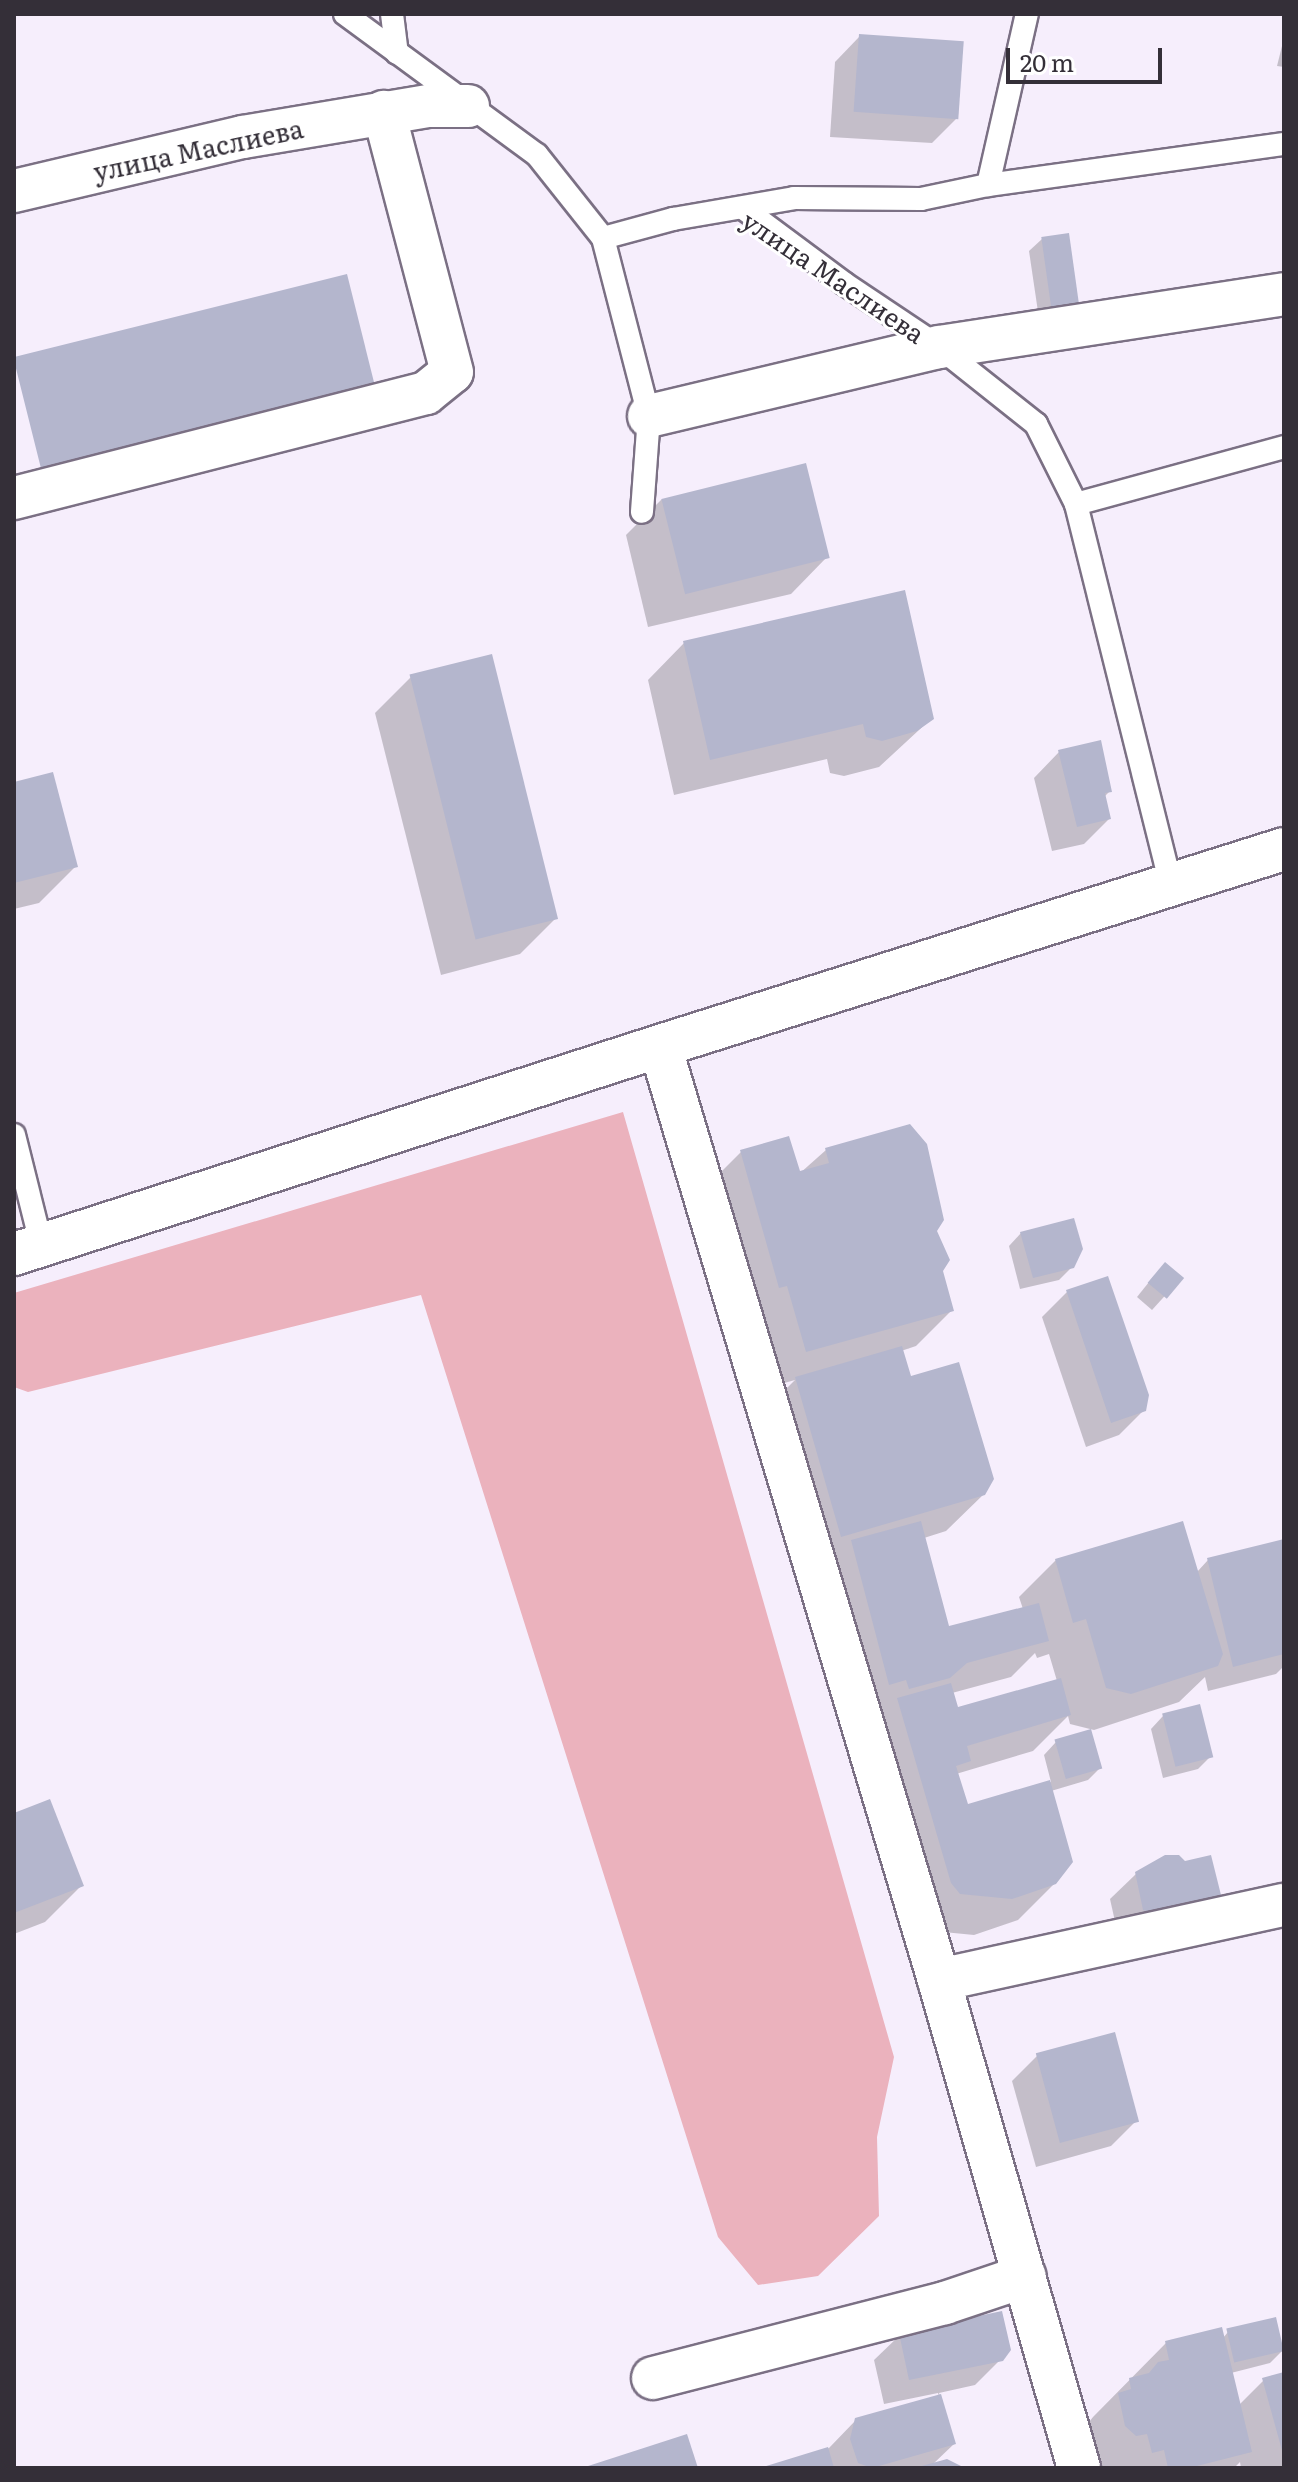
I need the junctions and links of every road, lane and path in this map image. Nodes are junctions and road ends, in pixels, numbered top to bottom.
1 (345, 14) edge
2 (392, 14) edge
3 (1027, 14) edge
4 (397, 53) junction
5 (468, 106) junction
6 (384, 112) junction
7 (1284, 144) edge
8 (988, 185) junction
9 (14, 191) edge
10 (743, 208) junction
11 (603, 238) junction
12 (1284, 294) edge
13 (939, 347) junction
14 (649, 416) junction
15 (1284, 447) edge
16 (14, 498) edge
17 (1076, 504) junction
18 (642, 512) dead end
19 (1284, 849) edge
20 (1171, 884) junction
21 (660, 1046) junction
22 (14, 1135) edge
23 (28, 1248) edge
24 (1284, 1905) edge
25 (939, 1980) junction
26 (1025, 2276) junction
27 (653, 2378) dead end
28 (1079, 2468) edge

1 - 4 lane
2 - 4 lane
3 - 8 lane
4 - 5 lane
5 - 6 street, улица Маслиева
5 - 11 lane
6 - 9 street, улица Маслиева
6 - 16 street
7 - 8 lane
8 - 10 lane
10 - 11 lane, улица Маслиева
10 - 13 lane, улица Маслиева
11 - 14 lane
12 - 13 street, улица Маслиева
13 - 14 street
13 - 17 lane
14 - 18 lane
15 - 17 lane
17 - 20 lane
19 - 20 street
20 - 21 street
21 - 23 street
21 - 25 street
22 - 23 lane
24 - 25 street
25 - 26 street
26 - 27 street
26 - 28 street

